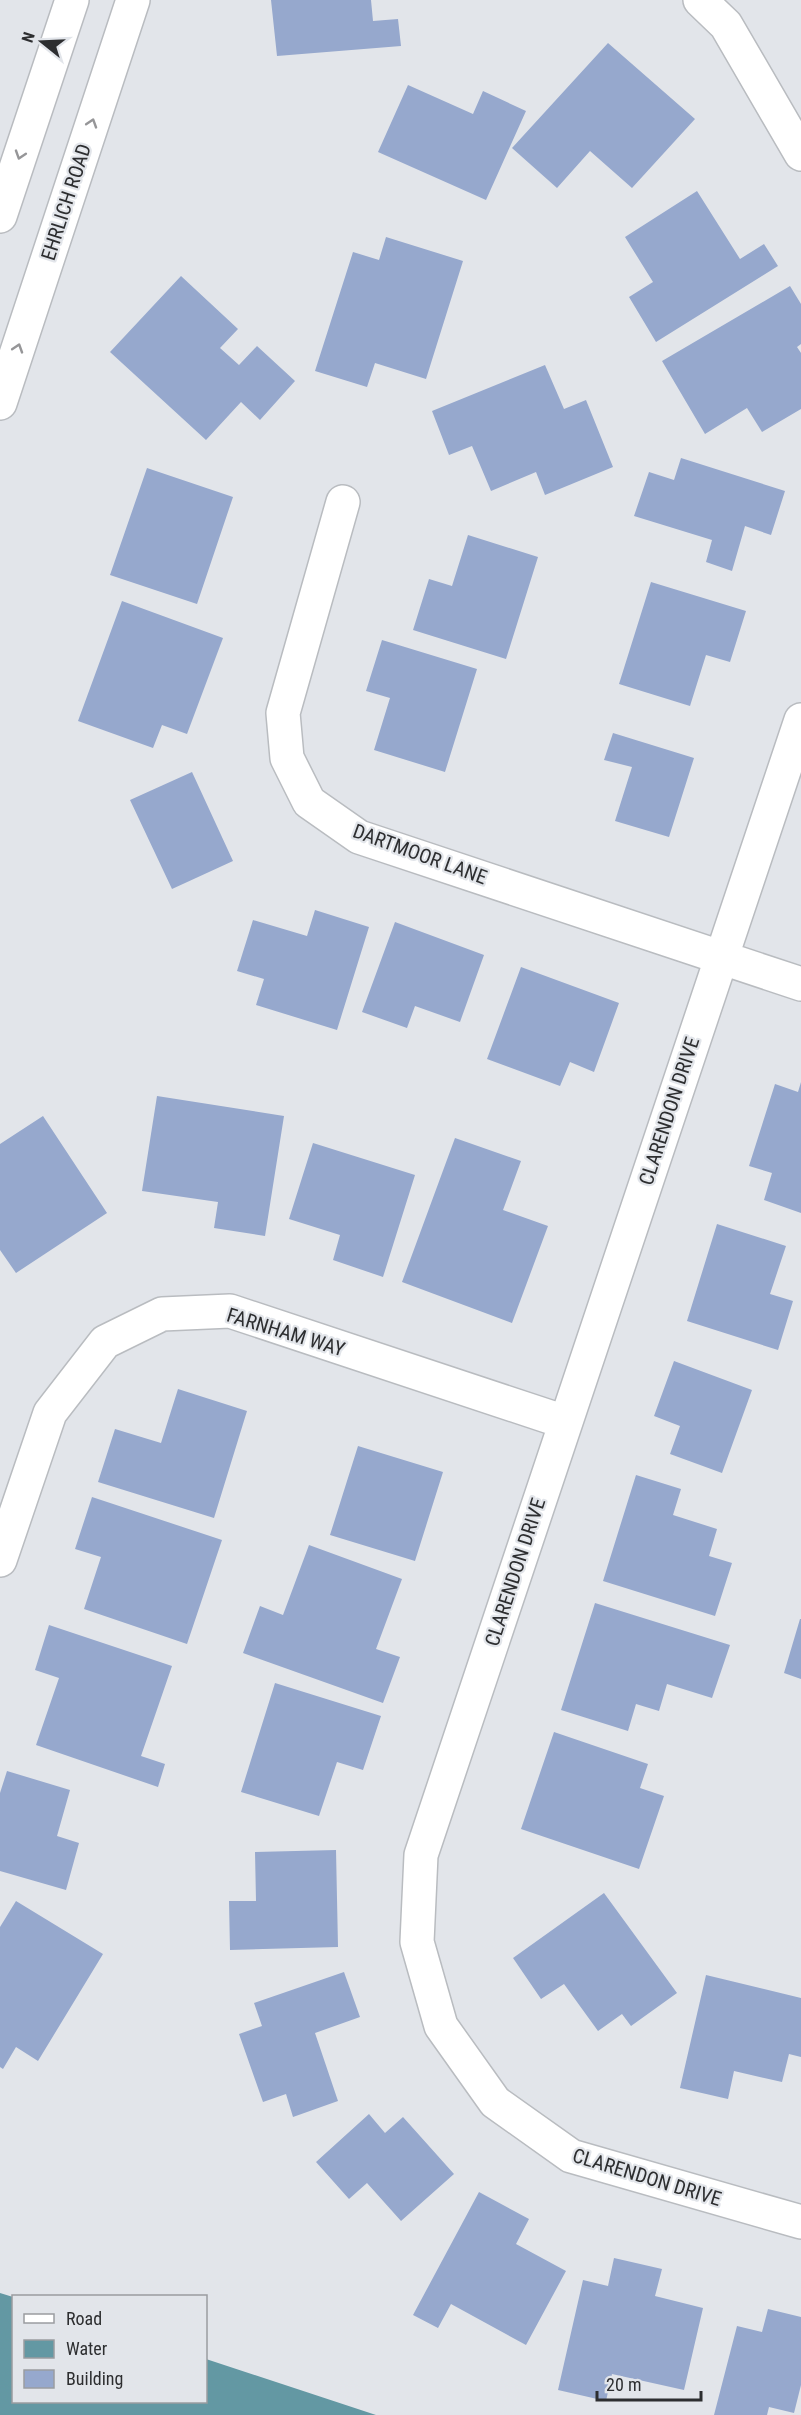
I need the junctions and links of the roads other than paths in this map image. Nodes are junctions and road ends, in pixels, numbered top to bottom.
1 (72, 0) edge
2 (133, 0) edge
3 (700, 0) edge
4 (801, 154) edge
5 (0, 216) edge
6 (0, 403) edge
7 (343, 502) dead end
8 (801, 720) edge
9 (720, 957) junction
10 (801, 984) edge
11 (565, 1422) junction
12 (0, 1560) edge
13 (801, 2222) edge

1 -> 5 street
6 -> 2 street, EHRLICH ROAD
3 - 4 street
7 - 9 street, DARTMOOR LANE
8 - 9 street, CLARENDON DRIVE
9 - 10 street, DARTMOOR LANE
9 - 11 street, CLARENDON DRIVE
11 - 12 street, FARNHAM WAY
11 - 13 street, CLARENDON DRIVE

